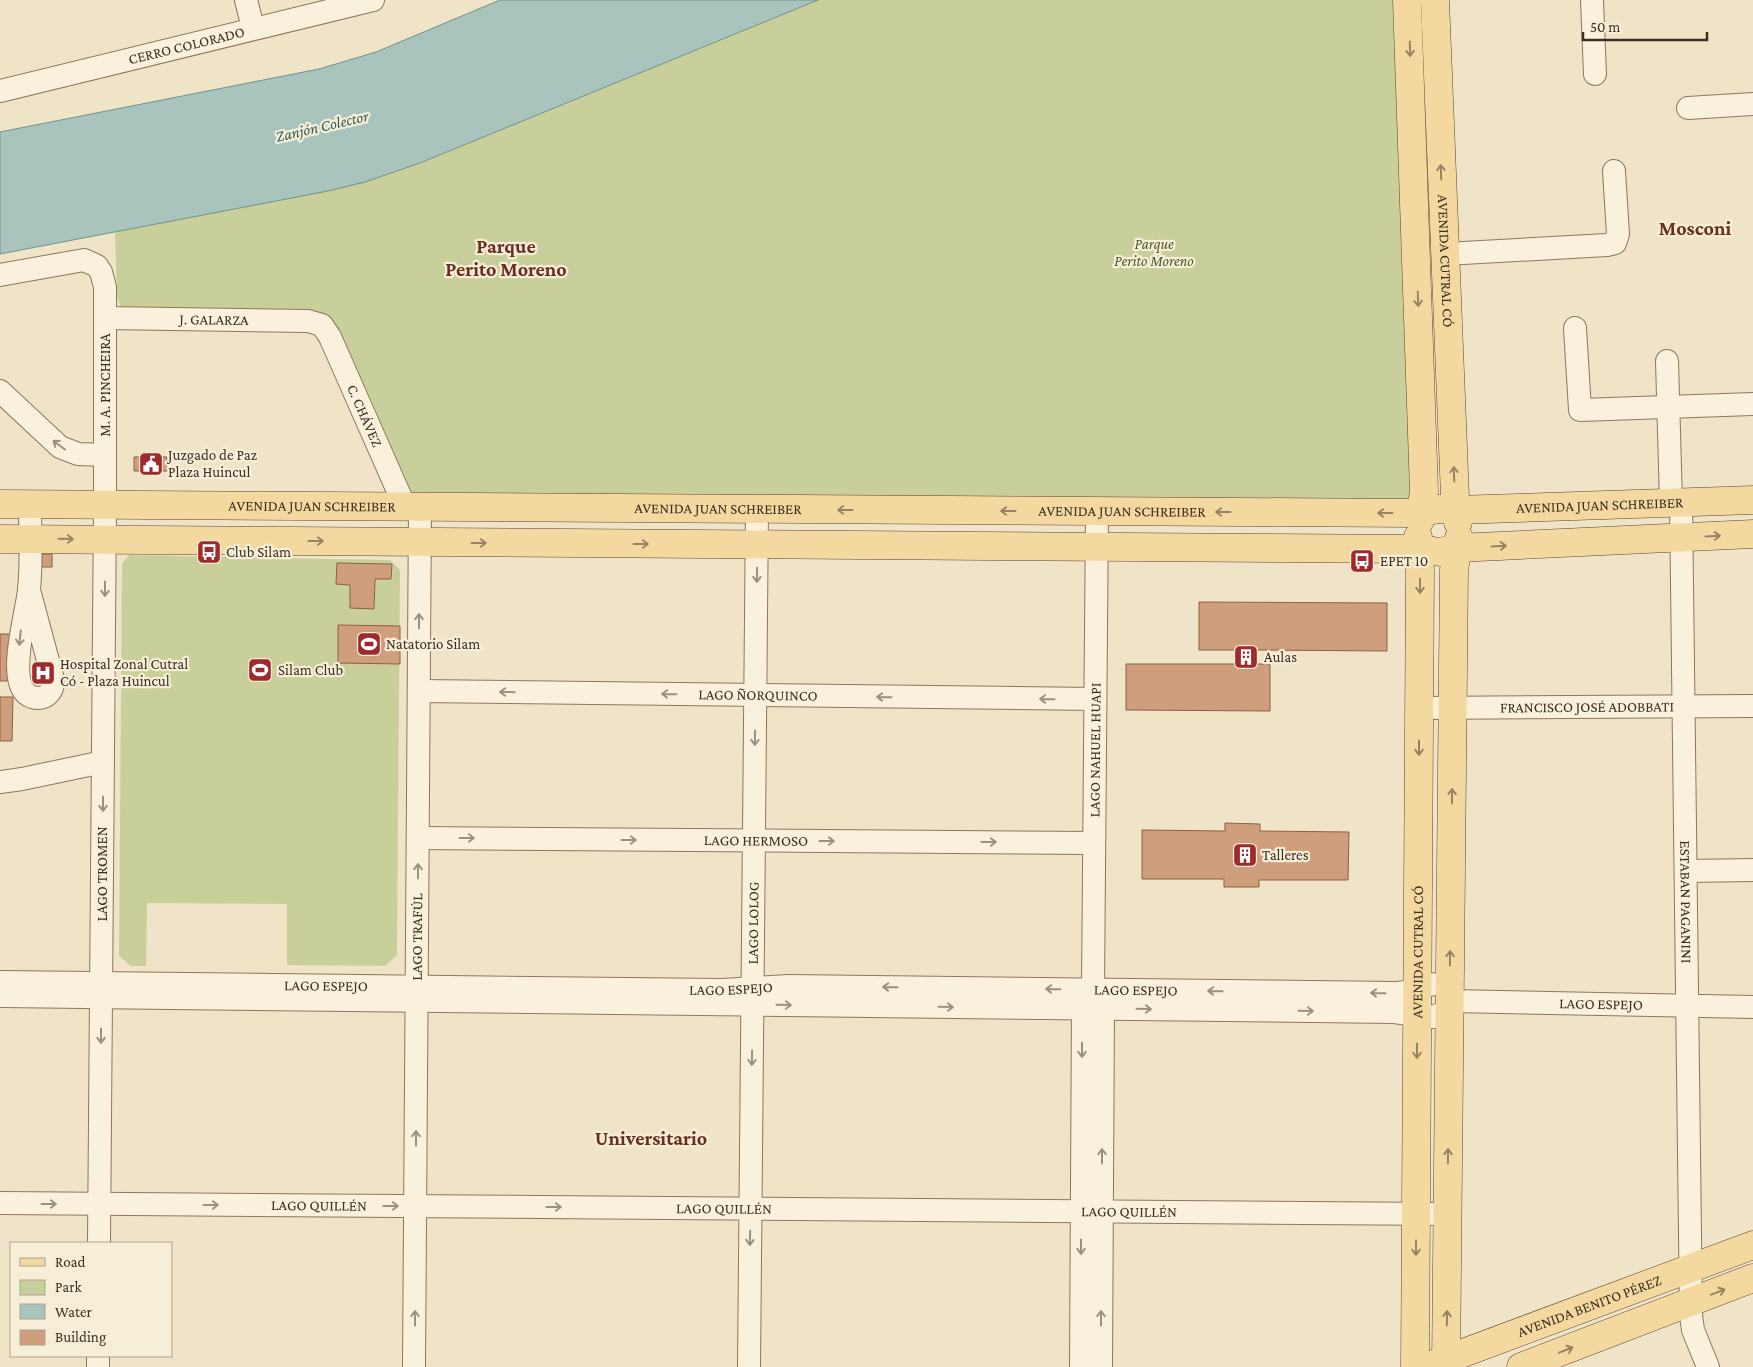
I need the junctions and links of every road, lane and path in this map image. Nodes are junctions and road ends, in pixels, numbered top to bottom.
1 (246, 0) edge
2 (373, 0) edge
3 (1407, 0) edge
4 (1435, 0) edge
5 (1592, 0) edge
6 (329, 5) edge
7 (253, 28) junction
8 (1595, 74) dead end
9 (0, 91) edge
10 (1753, 104) edge
11 (1688, 108) dead end
12 (1614, 171) dead end
13 (1445, 254) junction
14 (1417, 255) junction
15 (0, 275) edge
16 (105, 318) junction
17 (322, 325) joint
18 (1575, 328) dead end
19 (1667, 361) dead end
20 (0, 391) edge
21 (1753, 404) edge
22 (1668, 406) junction
23 (105, 455) junction
24 (1753, 500) edge
25 (1676, 502) junction
26 (0, 504) edge
27 (30, 505) junction
28 (105, 505) junction
29 (413, 507) junction
30 (757, 509) junction
31 (1097, 511) junction
32 (1439, 529) junction
33 (1753, 534) edge
34 (1682, 537) junction
35 (0, 539) edge
36 (30, 539) junction
37 (105, 540) junction
38 (420, 542) junction
39 (757, 545) junction
40 (1097, 548) junction
41 (29, 590) dead end
42 (419, 691) junction
43 (755, 695) junction
44 (1095, 699) junction
45 (1753, 706) edge
46 (1684, 707) junction
47 (1419, 708) junction
48 (1453, 708) junction
49 (103, 762) junction
50 (0, 782) edge
51 (418, 838) junction
52 (754, 840) junction
53 (1094, 843) junction
54 (1753, 870) edge
55 (1686, 871) junction
56 (0, 982) edge
57 (102, 990) junction
58 (417, 994) junction
59 (0, 996) edge
60 (752, 996) junction
61 (1417, 1001) junction
62 (1450, 1001) junction
63 (1093, 1002) junction
64 (1687, 1006) junction
65 (1753, 1007) edge
66 (0, 1203) edge
67 (100, 1204) junction
68 (415, 1206) junction
69 (750, 1209) junction
70 (1092, 1211) junction
71 (1416, 1214) junction
72 (1448, 1214) junction
73 (99, 1242) edge
74 (1753, 1245) edge
75 (1690, 1269) junction
76 (1753, 1278) edge
77 (1691, 1302) junction
78 (1440, 1364) edge
79 (414, 1367) edge
80 (749, 1367) edge
81 (1081, 1367) edge
82 (1101, 1367) edge
83 (1415, 1367) edge
84 (1521, 1367) edge
85 (1708, 1367) edge

1 - 7 street
2 - 6 street, CERRO COLORADO
3 -> 14 main road, AVENIDA CUTRAL CÓ
13 -> 4 main road, AVENIDA CUTRAL CÓ
5 - 8 street
6 - 7 street, CERRO COLORADO
7 - 9 street, CERRO COLORADO
10 - 11 street
12 - 13 street
13 - 14 street
32 -> 13 main road, AVENIDA CUTRAL CÓ
14 -> 32 main road, AVENIDA CUTRAL CÓ
15 - 16 street, M. A. PINCHEIRA
16 - 17 street, J. GALARZA
16 - 23 street, M. A. PINCHEIRA
17 - 29 street, C. CHÁVEZ
18 - 22 street
19 - 22 street, ESTABAN PAGANINI
23 -> 20 street
21 - 22 street
22 - 25 street, ESTABAN PAGANINI
23 - 28 street, M. A. PINCHEIRA
24 - 25 main road, AVENIDA JUAN SCHREIBER
25 - 32 main road, AVENIDA JUAN SCHREIBER
25 - 34 street, ESTABAN PAGANINI
26 - 27 main road, AVENIDA JUAN SCHREIBER
27 - 28 main road, AVENIDA JUAN SCHREIBER
27 - 36 street
28 - 29 main road, AVENIDA JUAN SCHREIBER
28 - 37 street, LAGO TROMEN
29 - 30 main road, AVENIDA JUAN SCHREIBER
29 - 38 street, LAGO TRAFÚL
31 -> 30 main road, AVENIDA JUAN SCHREIBER
30 - 39 street, LAGO LOLOG
32 -> 31 main road, AVENIDA JUAN SCHREIBER
31 - 40 street, LAGO NAHUEL HUAPI
32 -> 34 main road, AVENIDA JUAN SCHREIBER
32 - 40 main road, AVENIDA JUAN SCHREIBER
32 -> 47 main road, AVENIDA CUTRAL CÓ
32 - 48 main road, AVENIDA CUTRAL CÓ
34 -> 33 main road, AVENIDA JUAN SCHREIBER
34 - 46 street, ESTABAN PAGANINI
35 - 36 main road, AVENIDA JUAN SCHREIBER
36 -> 37 main road, AVENIDA JUAN SCHREIBER
36 - 41 street
37 -> 38 main road, AVENIDA JUAN SCHREIBER
37 -> 49 street, LAGO TROMEN
38 -> 39 main road, AVENIDA JUAN SCHREIBER
42 -> 38 street, LAGO TRAFÚL
39 - 40 main road, AVENIDA JUAN SCHREIBER
39 -> 43 street, LAGO LOLOG
40 - 44 street, LAGO NAHUEL HUAPI
43 -> 42 street, LAGO ÑORQUINCO
42 - 51 street, LAGO TRAFÚL
44 -> 43 street, LAGO ÑORQUINCO
43 -> 52 street, LAGO LOLOG
44 - 53 street, LAGO NAHUEL HUAPI
45 - 46 street, FRANCISCO JOSÉ ADOBBATI
46 - 48 street, FRANCISCO JOSÉ ADOBBATI
46 - 55 street, ESTABAN PAGANINI
47 - 48 street, FRANCISCO JOSÉ ADOBBATI
47 -> 61 main road, AVENIDA CUTRAL CÓ
62 -> 48 main road, AVENIDA CUTRAL CÓ
49 - 50 street
49 -> 57 street, LAGO TROMEN
51 -> 52 street, LAGO HERMOSO
58 -> 51 street, LAGO TRAFÚL
52 -> 53 street, LAGO HERMOSO
52 - 60 street, LAGO LOLOG
53 - 63 street, LAGO NAHUEL HUAPI
54 - 55 street
55 - 64 street, ESTABAN PAGANINI
56 - 57 street, LAGO ESPEJO
57 - 58 street, LAGO ESPEJO
57 - 59 street, LAGO ESPEJO
57 -> 67 street, LAGO TROMEN
58 - 60 street, LAGO ESPEJO
68 -> 58 street, LAGO TRAFÚL
60 - 63 street, LAGO ESPEJO
60 -> 69 street, LAGO LOLOG
61 - 62 street, LAGO ESPEJO
61 - 63 street, LAGO ESPEJO
61 -> 71 main road, AVENIDA CUTRAL CÓ
62 - 64 street, LAGO ESPEJO
72 -> 62 main road, AVENIDA CUTRAL CÓ
63 - 70 street, LAGO NAHUEL HUAPI
64 - 65 street, LAGO ESPEJO
64 - 75 street, ESTABAN PAGANINI
66 -> 67 street, LAGO QUILLÉN
67 -> 68 street, LAGO QUILLÉN
67 - 73 street, LAGO TROMEN
68 -> 69 street, LAGO QUILLÉN
79 -> 68 street, LAGO TRAFÚL
69 - 70 street, LAGO QUILLÉN
69 -> 80 street, LAGO LOLOG
70 - 71 street, LAGO QUILLÉN
70 -> 81 street, LAGO NAHUEL HUAPI
82 -> 70 street, LAGO NAHUEL HUAPI
71 - 72 street, LAGO QUILLÉN
71 -> 83 main road, AVENIDA CUTRAL CÓ
78 -> 72 main road, AVENIDA CUTRAL CÓ
74 - 75 main road, AVENIDA BENITO PÉREZ
75 - 77 street, ESTABAN PAGANINI
75 - 78 main road, AVENIDA BENITO PÉREZ
77 -> 76 main road, AVENIDA BENITO PÉREZ
84 -> 77 main road, AVENIDA BENITO PÉREZ
77 - 85 street, ESTABAN PAGANINI

